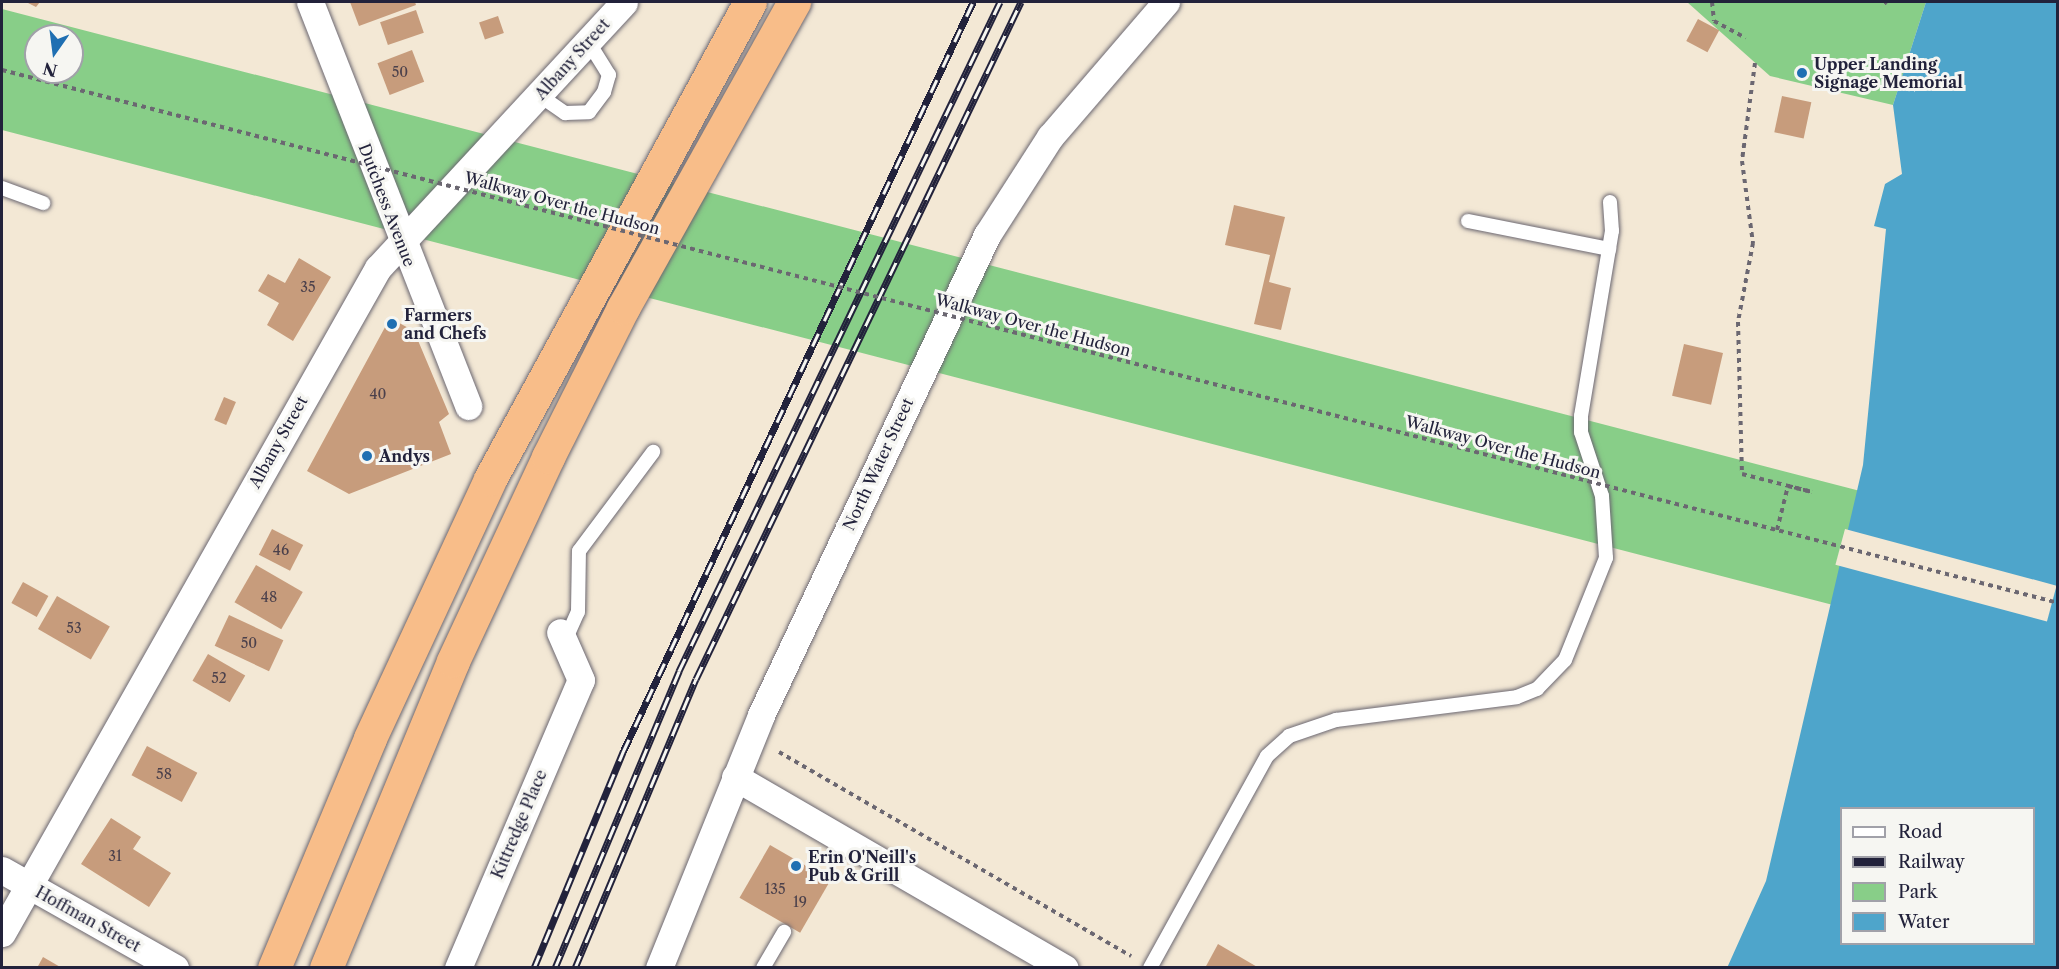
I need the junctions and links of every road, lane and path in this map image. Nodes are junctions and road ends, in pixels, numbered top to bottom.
1 (310, 2) edge
2 (624, 2) edge
3 (750, 2) edge
4 (794, 2) edge
5 (1166, 2) edge
6 (1712, 2) edge
7 (1746, 38) dead end
8 (588, 41) junction
9 (1755, 63) dead end
10 (2, 70) edge
11 (539, 95) junction
12 (2, 188) edge
13 (43, 202) dead end
14 (1610, 202) dead end
15 (1468, 221) dead end
16 (401, 242) junction
17 (1609, 249) junction
18 (468, 406) dead end
19 (653, 452) dead end
20 (1777, 530) junction
21 (2058, 603) edge
22 (562, 637) joint
23 (778, 752) dead end
24 (735, 777) junction
25 (2, 870) edge
26 (29, 886) junction
27 (784, 932) dead end
28 (2, 933) edge
29 (1145, 965) edge
30 (175, 968) edge
31 (274, 968) edge
32 (326, 968) edge
33 (458, 968) edge
34 (659, 968) edge
35 (763, 968) edge
36 (1065, 968) edge

1 - 16 street, Dutchess Avenue
2 - 8 street, Albany Street
3 - 31 highway
4 - 32 highway
5 - 24 street, North Water Street
6 - 7 path
8 - 11 street, Albany Street
8 - 11 lane
9 - 20 path, bridge
10 - 20 path, Walkway Over the Hudson, bridge
11 - 16 street, Albany Street
12 - 13 lane
14 - 17 lane
15 - 17 lane
16 - 18 street, Dutchess Avenue
16 - 26 street, Albany Street
17 - 29 lane
19 - 22 lane
20 - 21 path, Walkway Over the Hudson, bridge
22 - 33 street, Kittredge Place
23 - 29 path
24 - 34 street, North Water Street
24 - 36 street
25 - 26 street, Hoffman Street
26 - 28 street, Albany Street
26 - 30 street, Hoffman Street
27 - 35 lane

